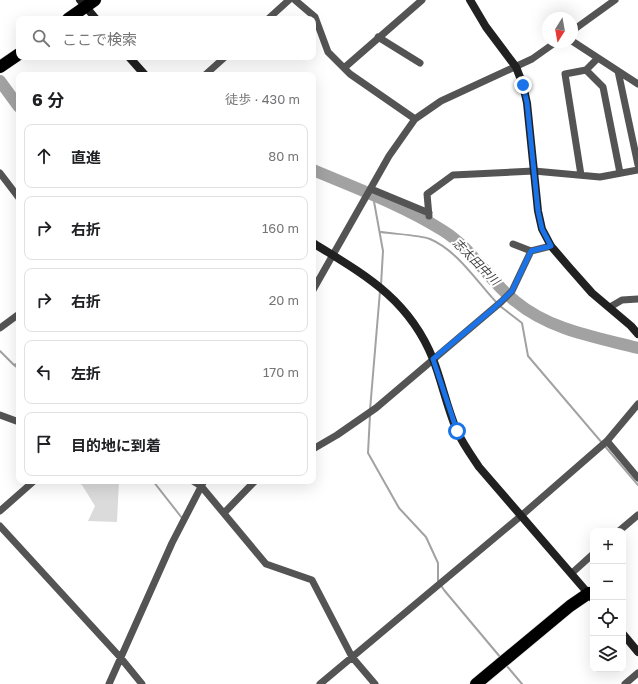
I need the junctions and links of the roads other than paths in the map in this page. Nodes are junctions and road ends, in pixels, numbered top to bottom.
1 (289, 0) edge
2 (295, 0) edge
3 (422, 0) edge
4 (470, 0) edge
5 (615, 0) edge
6 (87, 2) edge
7 (71, 16) edge
8 (94, 16) edge
9 (271, 16) edge
10 (314, 16) edge
11 (316, 20) edge
12 (578, 27) edge
13 (378, 37) junction
14 (578, 46) edge
15 (548, 48) edge
16 (16, 56) edge
17 (598, 58) junction
18 (132, 60) edge
19 (222, 60) edge
20 (420, 63) dead end
21 (2, 66) edge
22 (516, 67) junction
23 (344, 68) junction
24 (586, 70) junction
25 (618, 71) junction
26 (142, 72) edge
27 (208, 72) edge
28 (638, 84) edge
29 (415, 119) junction
30 (638, 165) edge
31 (638, 170) edge
32 (534, 171) junction
33 (0, 172) edge
34 (620, 173) junction
35 (581, 175) junction
36 (370, 190) junction
37 (16, 194) edge
38 (513, 244) dead end
39 (316, 246) edge
40 (551, 246) junction
41 (531, 251) junction
42 (333, 255) junction
43 (316, 285) edge
44 (638, 299) edge
45 (610, 307) junction
46 (16, 316) edge
47 (0, 328) edge
48 (638, 334) edge
49 (433, 359) junction
50 (638, 404) edge
51 (0, 415) edge
52 (16, 421) edge
53 (607, 441) junction
54 (316, 446) edge
55 (638, 478) edge
56 (31, 484) edge
57 (202, 484) edge
58 (204, 484) edge
59 (251, 484) edge
60 (0, 511) edge
61 (224, 513) junction
62 (522, 515) junction
63 (638, 515) edge
64 (0, 526) edge
65 (623, 528) edge
66 (590, 557) edge
67 (572, 573) junction
68 (590, 595) edge
69 (590, 596) edge
70 (590, 597) edge
71 (625, 636) edge
72 (638, 652) edge
73 (120, 657) junction
74 (352, 657) junction
75 (638, 673) edge
76 (110, 684) edge
77 (142, 684) edge
78 (320, 684) edge
79 (375, 684) edge
80 (476, 684) edge
81 (487, 684) edge
82 (625, 684) edge

1 - 9 street
2 - 10 street
3 - 13 street
4 - 22 street
5 - 12 street
6 - 7 highway
6 - 8 street
11 - 23 street
13 - 20 street
13 - 23 street
14 - 17 street
15 - 22 street
16 - 21 highway
17 - 24 street
17 - 25 street
18 - 26 street
19 - 27 street
22 - 29 street
22 - 32 street
23 - 29 street
24 - 34 street
24 - 35 street
25 - 28 street
25 - 30 street
29 - 36 street
31 - 34 street
32 - 35 street
32 - 36 street
32 - 40 street
33 - 37 street
34 - 35 street
36 - 42 street
38 - 41 street
39 - 42 street
40 - 41 street
40 - 45 street
41 - 49 street
42 - 43 street
42 - 49 street
44 - 45 street
45 - 48 street
46 - 47 street
49 - 54 street
49 - 62 street
50 - 53 street
51 - 52 street
53 - 55 street
53 - 62 street
56 - 60 street
57 - 73 street
58 - 61 street
59 - 61 street
61 - 74 street
62 - 67 street
62 - 74 street
63 - 65 street
64 - 73 street
66 - 67 street
67 - 68 street
69 - 80 highway
70 - 81 highway
71 - 72 street
73 - 76 street
73 - 77 street
74 - 78 street
74 - 79 street
75 - 82 street

